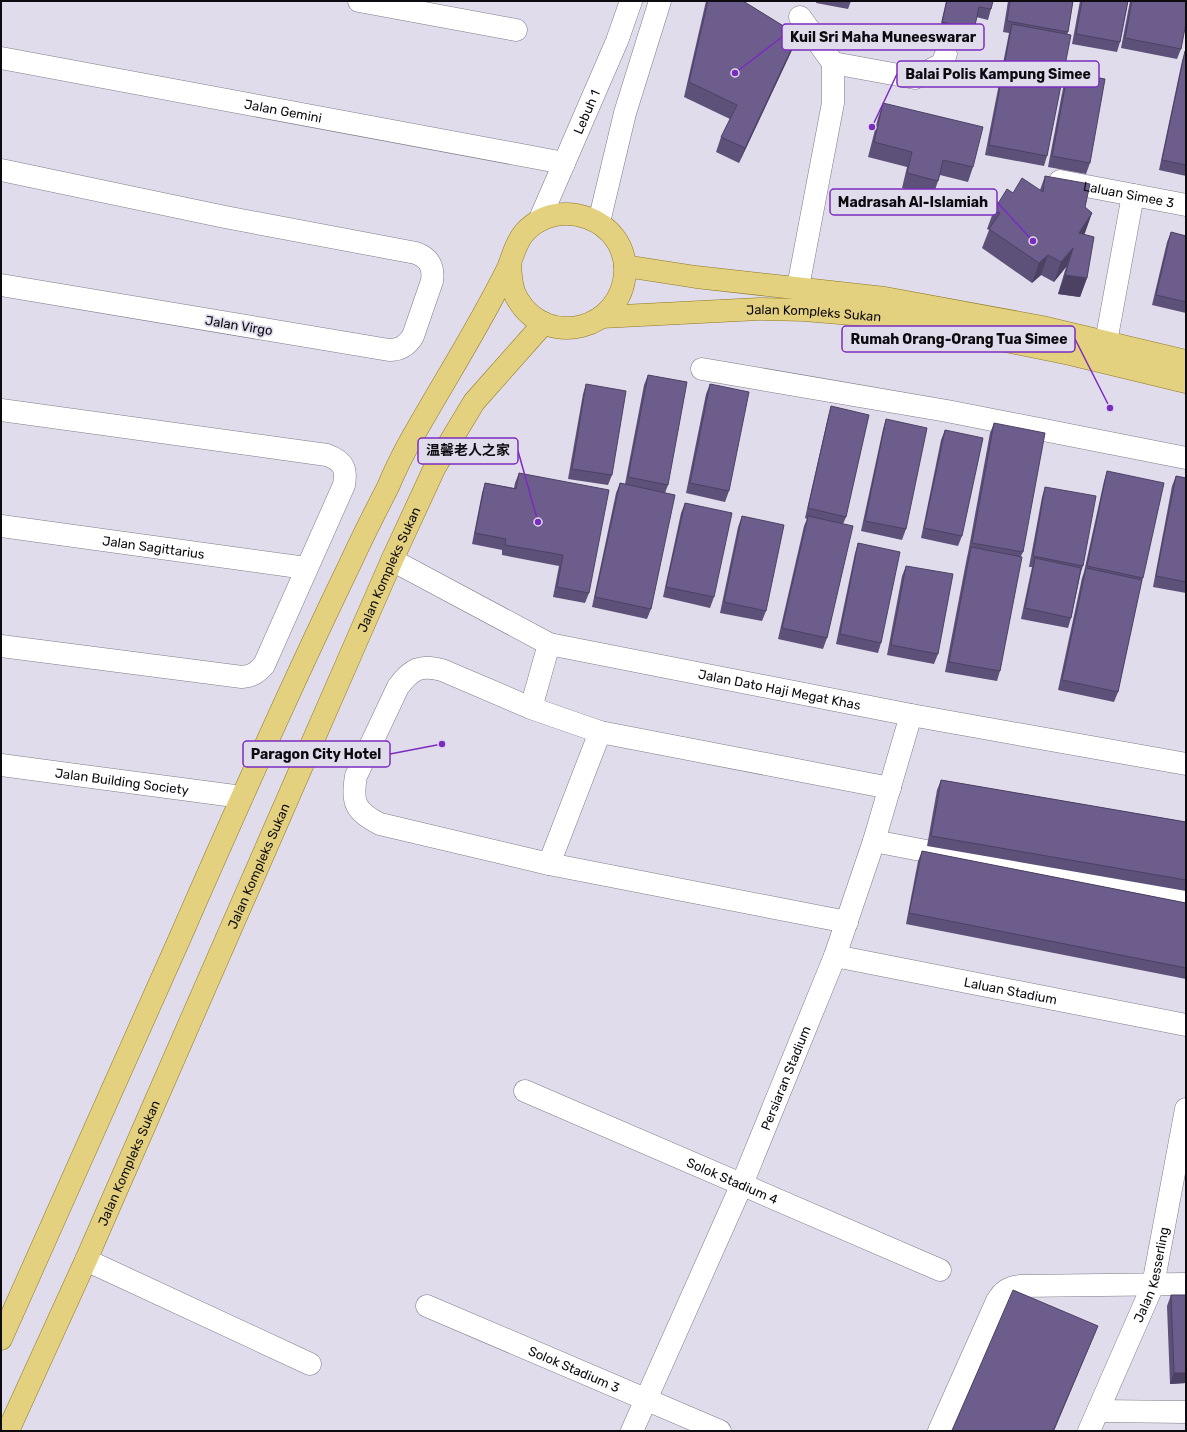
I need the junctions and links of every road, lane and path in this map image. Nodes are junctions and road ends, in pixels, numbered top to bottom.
1 (359, 1) edge
2 (631, 1) edge
3 (660, 1) edge
4 (800, 17) dead end
5 (516, 30) dead end
6 (946, 54) dead end
7 (1, 58) edge
8 (833, 63) junction
9 (564, 162) junction
10 (1, 170) edge
11 (1048, 179) edge
12 (1133, 195) junction
13 (1186, 205) edge
14 (539, 221) junction
15 (599, 222) junction
16 (510, 263) junction
17 (625, 266) junction
18 (1, 286) edge
19 (798, 287) junction
20 (602, 317) junction
21 (544, 323) junction
22 (1106, 342) junction
23 (1186, 362) edge
24 (702, 369) dead end
25 (1186, 382) edge
26 (1, 410) edge
27 (1186, 458) edge
28 (1, 526) edge
29 (392, 560) junction
30 (306, 568) junction
31 (549, 644) junction
32 (1, 646) edge
33 (531, 708) junction
34 (911, 714) junction
35 (600, 732) junction
36 (1186, 764) edge
37 (1, 766) edge
38 (890, 788) junction
39 (242, 797) junction
40 (874, 841) junction
41 (549, 864) junction
42 (1186, 902) edge
43 (847, 922) junction
44 (835, 956) junction
45 (1186, 1025) edge
46 (525, 1091) dead end
47 (1186, 1109) edge
48 (742, 1184) junction
49 (86, 1260) junction
50 (940, 1270) dead end
51 (1186, 1284) edge
52 (1153, 1285) junction
53 (427, 1306) dead end
54 (1, 1339) edge
55 (310, 1364) dead end
56 (646, 1399) junction
57 (1098, 1411) junction
58 (1186, 1412) edge
59 (8, 1431) edge
60 (632, 1431) edge
61 (720, 1431) edge
62 (939, 1431) edge
63 (1089, 1431) edge

1 - 5 street
2 - 9 street, Lebuh 1
3 - 15 street
4 - 8 street
6 - 8 street
7 - 9 street, Jalan Gemini
8 - 19 street
9 - 14 street, Lebuh 1
10 - 18 street, Jalan Virgo
11 - 12 street, Laluan Simee 3
12 - 13 street, Laluan Simee 3
12 - 22 street
14 - 15 main road, Jalan Kompleks Sukan
14 - 16 main road, Jalan Kompleks Sukan
15 - 17 main road, Jalan Kompleks Sukan
16 - 21 main road, Jalan Kompleks Sukan
16 - 39 main road, Jalan Kompleks Sukan
17 - 19 main road, Jalan Kompleks Sukan
17 - 20 main road, Jalan Kompleks Sukan
19 - 22 main road, Jalan Kompleks Sukan
20 - 21 main road, Jalan Kompleks Sukan
20 - 25 main road, Jalan Kompleks Sukan
21 - 29 main road, Jalan Kompleks Sukan
22 - 23 main road, Jalan Kompleks Sukan
24 - 27 street
26 - 30 street
28 - 30 street, Jalan Sagittarius
29 - 31 street, Jalan Dato Haji Megat Khas
29 - 49 main road, Jalan Kompleks Sukan
30 - 32 street
31 - 33 street
31 - 34 street, Jalan Dato Haji Megat Khas
33 - 35 street
33 - 41 street
34 - 36 street, Jalan Dato Haji Megat Khas
34 - 38 street, Persiaran Stadium
35 - 38 street
35 - 41 street
37 - 39 street, Jalan Building Society
38 - 40 street, Persiaran Stadium
39 - 54 main road, Jalan Kompleks Sukan
40 - 42 street
40 - 43 street, Persiaran Stadium
41 - 43 street
43 - 44 street, Persiaran Stadium
44 - 45 street, Laluan Stadium
44 - 48 street, Persiaran Stadium
46 - 48 street, Solok Stadium 4
47 - 52 street, Jalan Kesserling
48 - 50 street, Solok Stadium 4
48 - 56 street, Persiaran Stadium
49 - 55 street
49 - 59 main road, Jalan Kompleks Sukan
51 - 52 street
52 - 57 street, Jalan Kesserling
52 - 62 street
53 - 56 street, Solok Stadium 3
56 - 60 street, Persiaran Stadium
56 - 61 street, Solok Stadium 3
57 - 58 street
57 - 63 street, Jalan Kesserling

